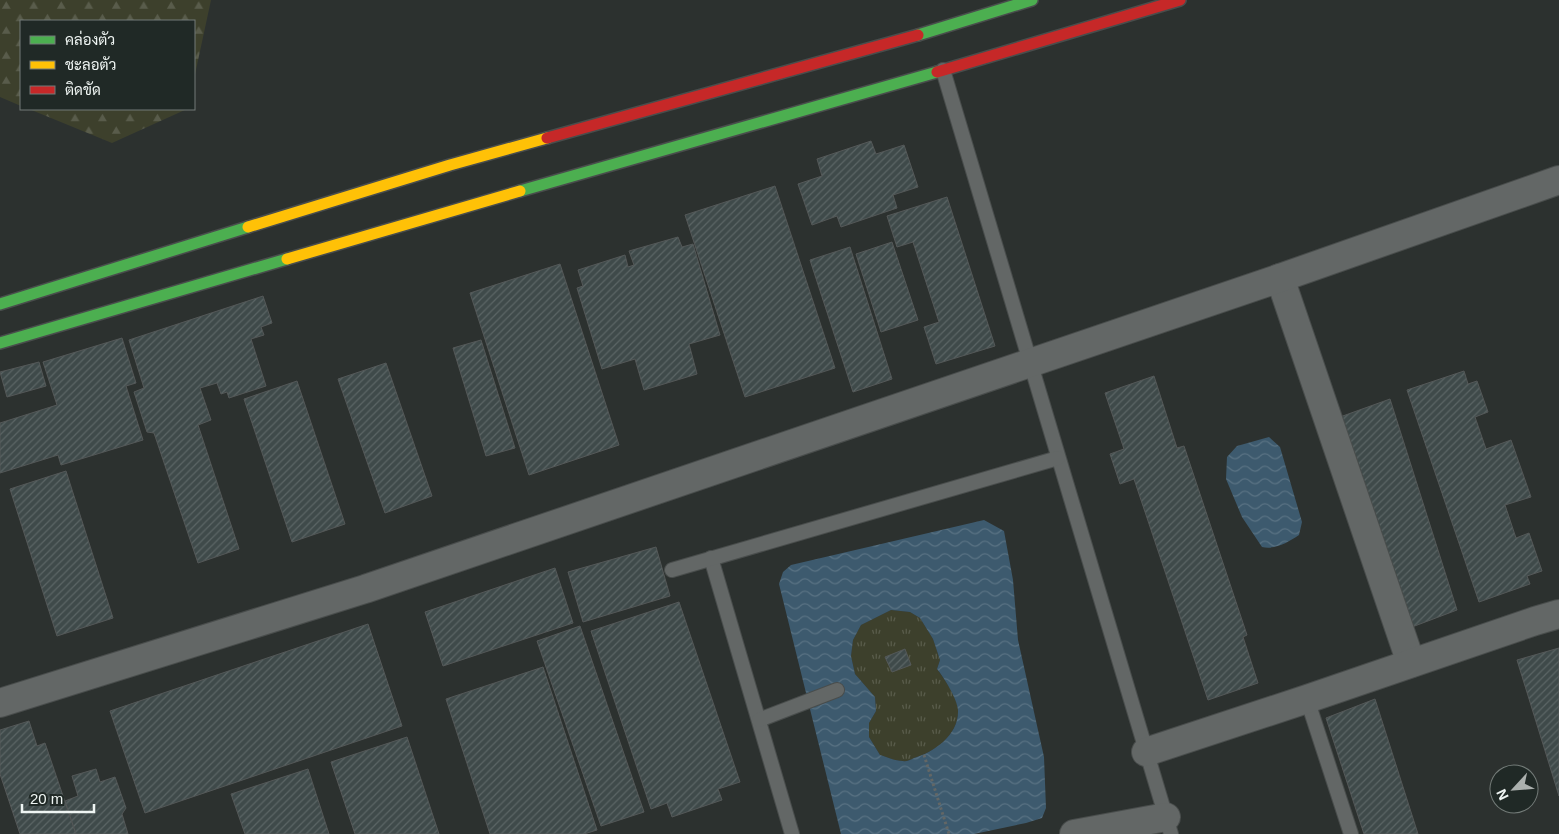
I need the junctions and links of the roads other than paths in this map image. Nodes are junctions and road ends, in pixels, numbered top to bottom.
1 (1032, 0) edge
2 (1180, 0) edge
3 (942, 66) junction
4 (1559, 180) edge
5 (1280, 278) junction
6 (0, 304) edge
7 (0, 343) edge
8 (1030, 363) junction
9 (1058, 458) junction
10 (712, 558) junction
11 (672, 570) dead end
12 (1559, 614) edge
13 (1411, 664) junction
14 (837, 690) dead end
15 (1307, 699) junction
16 (0, 703) edge
17 (759, 720) junction
18 (1146, 752) junction
19 (1168, 826) edge
20 (792, 834) edge
21 (1074, 834) edge
22 (1351, 834) edge

1 - 6 main road
2 - 3 main road
3 - 7 main road
3 - 8 lane
4 - 5 street
5 - 8 street
5 - 13 street
8 - 9 lane
8 - 16 street
9 - 10 lane
9 - 18 lane
10 - 11 lane
10 - 17 lane
12 - 13 street
13 - 15 street
14 - 17 lane
15 - 18 street
15 - 22 lane
17 - 20 lane
18 - 19 lane
19 - 21 street

